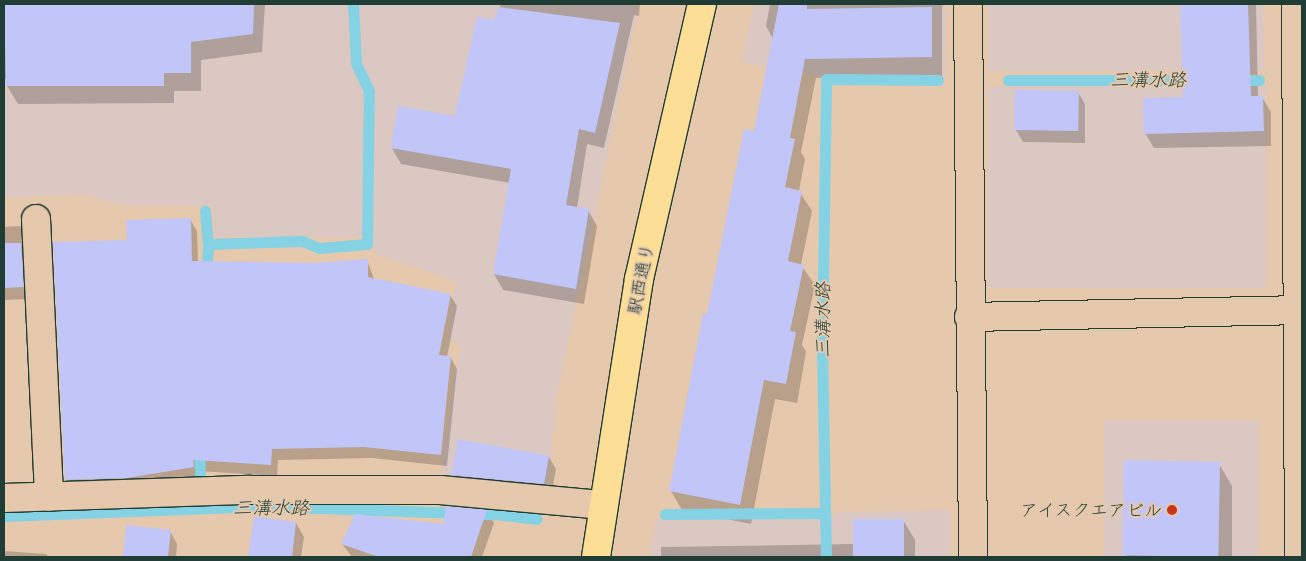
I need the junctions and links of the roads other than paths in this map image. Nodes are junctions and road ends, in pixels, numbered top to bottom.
1 (702, 4) edge
2 (968, 4) edge
3 (1296, 4) edge
4 (36, 219) dead end
5 (1300, 310) edge
6 (969, 317) junction
7 (49, 497) junction
8 (4, 498) edge
9 (603, 505) junction
10 (596, 557) edge
11 (973, 557) edge
12 (1299, 557) edge

1 - 9 main road, 駅西通り
2 - 6 street
3 - 5 street
4 - 7 street
5 - 6 street
5 - 12 street
6 - 11 street
7 - 8 street
7 - 9 street
9 - 10 main road, 駅西通り

